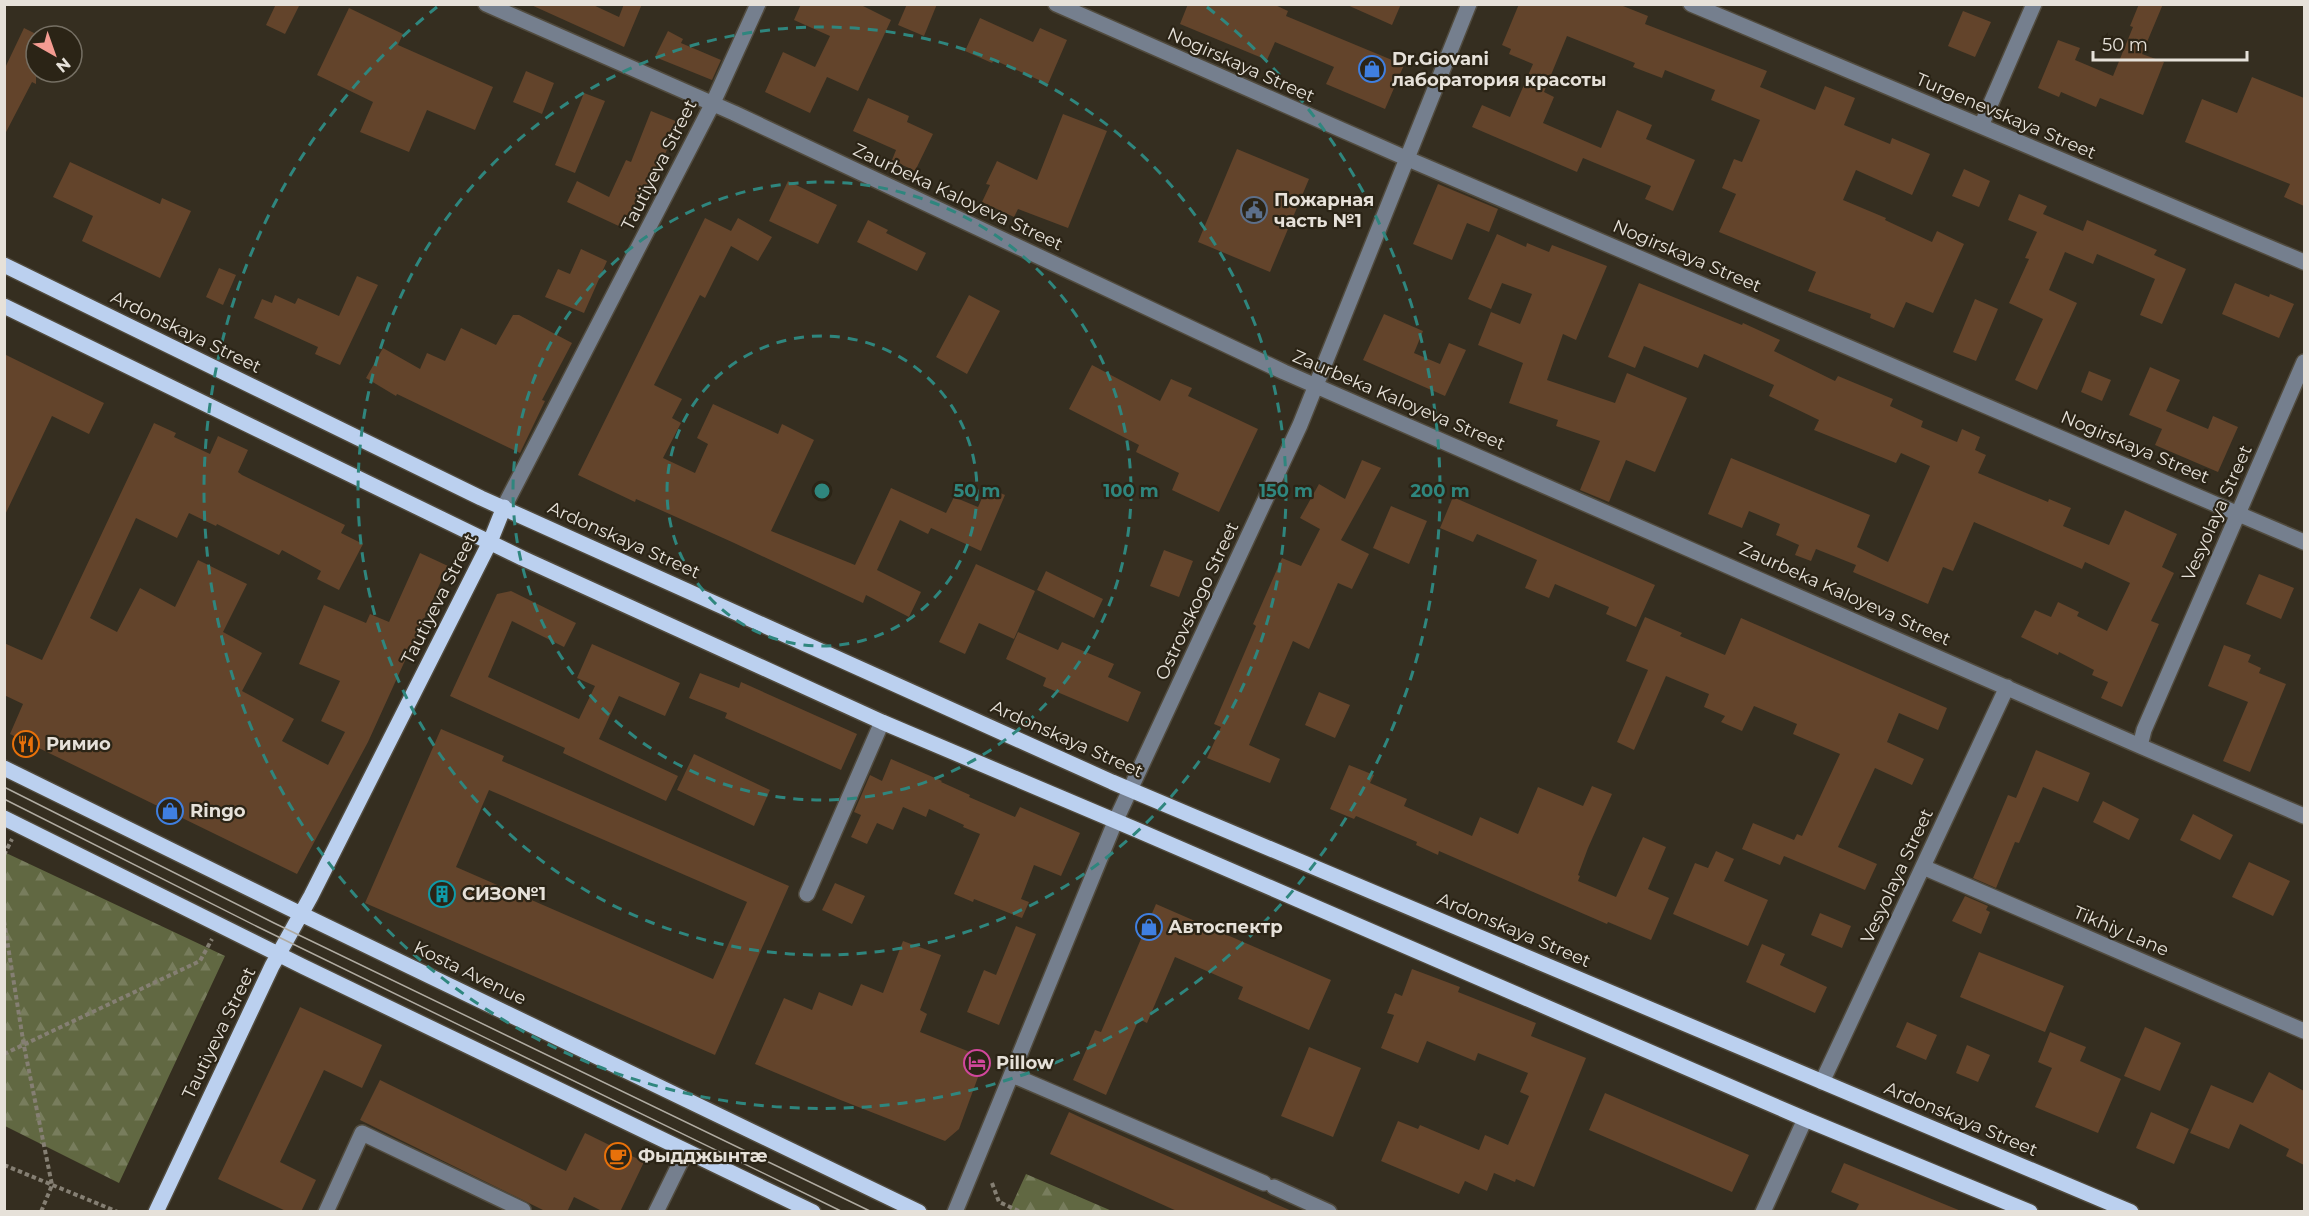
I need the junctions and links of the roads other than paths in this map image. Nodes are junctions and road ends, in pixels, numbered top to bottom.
1 (486, 4) edge
2 (758, 4) edge
3 (1056, 4) edge
4 (1469, 4) edge
5 (1692, 4) edge
6 (2034, 4) edge
7 (712, 105) junction
8 (1981, 126) junction
9 (1408, 159) junction
10 (2304, 262) edge
11 (4, 265) edge
12 (4, 306) edge
13 (2304, 362) edge
14 (1316, 386) junction
15 (504, 507) junction
16 (2238, 512) junction
17 (490, 542) junction
18 (2304, 542) edge
19 (2007, 687) junction
20 (882, 722) junction
21 (2140, 746) junction
22 (4, 768) edge
23 (1130, 789) junction
24 (2304, 816) edge
25 (4, 818) edge
26 (1115, 822) junction
27 (1923, 867) junction
28 (807, 894) dead end
29 (301, 914) junction
30 (279, 954) junction
31 (2304, 1031) edge
32 (1012, 1075) junction
33 (1822, 1082) junction
34 (1805, 1119) junction
35 (686, 1152) junction
36 (523, 1210) dead end
37 (156, 1212) edge
38 (326, 1212) edge
39 (656, 1212) edge
40 (813, 1212) edge
41 (919, 1212) edge
42 (955, 1212) edge
43 (1329, 1212) edge
44 (1763, 1212) edge
45 (2030, 1212) edge
46 (2131, 1212) edge

1 - 7 street, Zaurbeka Kaloyeva Street
2 - 7 street, Tautiyeva Street
3 - 9 street, Nogirskaya Street
4 - 9 street, Ostrovskogo Street
5 - 8 street, Turgenevskaya Street
6 - 8 street
7 - 14 street, Zaurbeka Kaloyeva Street
7 - 15 street, Tautiyeva Street
8 - 10 street, Turgenevskaya Street
9 - 14 street, Ostrovskogo Street
9 - 16 street, Nogirskaya Street
11 - 15 main road, Ardonskaya Street
12 - 17 main road
13 - 16 street, Vesyolaya Street
14 - 19 street, Zaurbeka Kaloyeva Street
14 - 23 street, Ostrovskogo Street
15 - 17 main road, Tautiyeva Street
15 - 23 main road, Ardonskaya Street
16 - 18 street, Nogirskaya Street
16 - 21 street, Vesyolaya Street
17 - 20 main road
17 - 29 main road, Tautiyeva Street
19 - 21 street, Zaurbeka Kaloyeva Street
19 - 27 street, Vesyolaya Street
20 - 26 main road
20 - 28 street
21 - 24 street, Zaurbeka Kaloyeva Street
22 - 29 main road, Kosta Avenue
23 - 26 street, Ostrovskogo Street
23 - 33 main road, Ardonskaya Street
25 - 30 main road
26 - 32 street, Ostrovskogo Street
26 - 34 main road
27 - 31 street, Tikhiy Lane
27 - 33 street, Vesyolaya Street
29 - 30 main road, Tautiyeva Street
29 - 41 main road, Kosta Avenue
30 - 35 main road
30 - 37 main road, Tautiyeva Street
32 - 42 street, Ostrovskogo Street
32 - 43 street
33 - 46 main road, Ardonskaya Street
34 - 44 street
34 - 45 main road
35 - 39 street
35 - 40 main road
36 - 38 street

